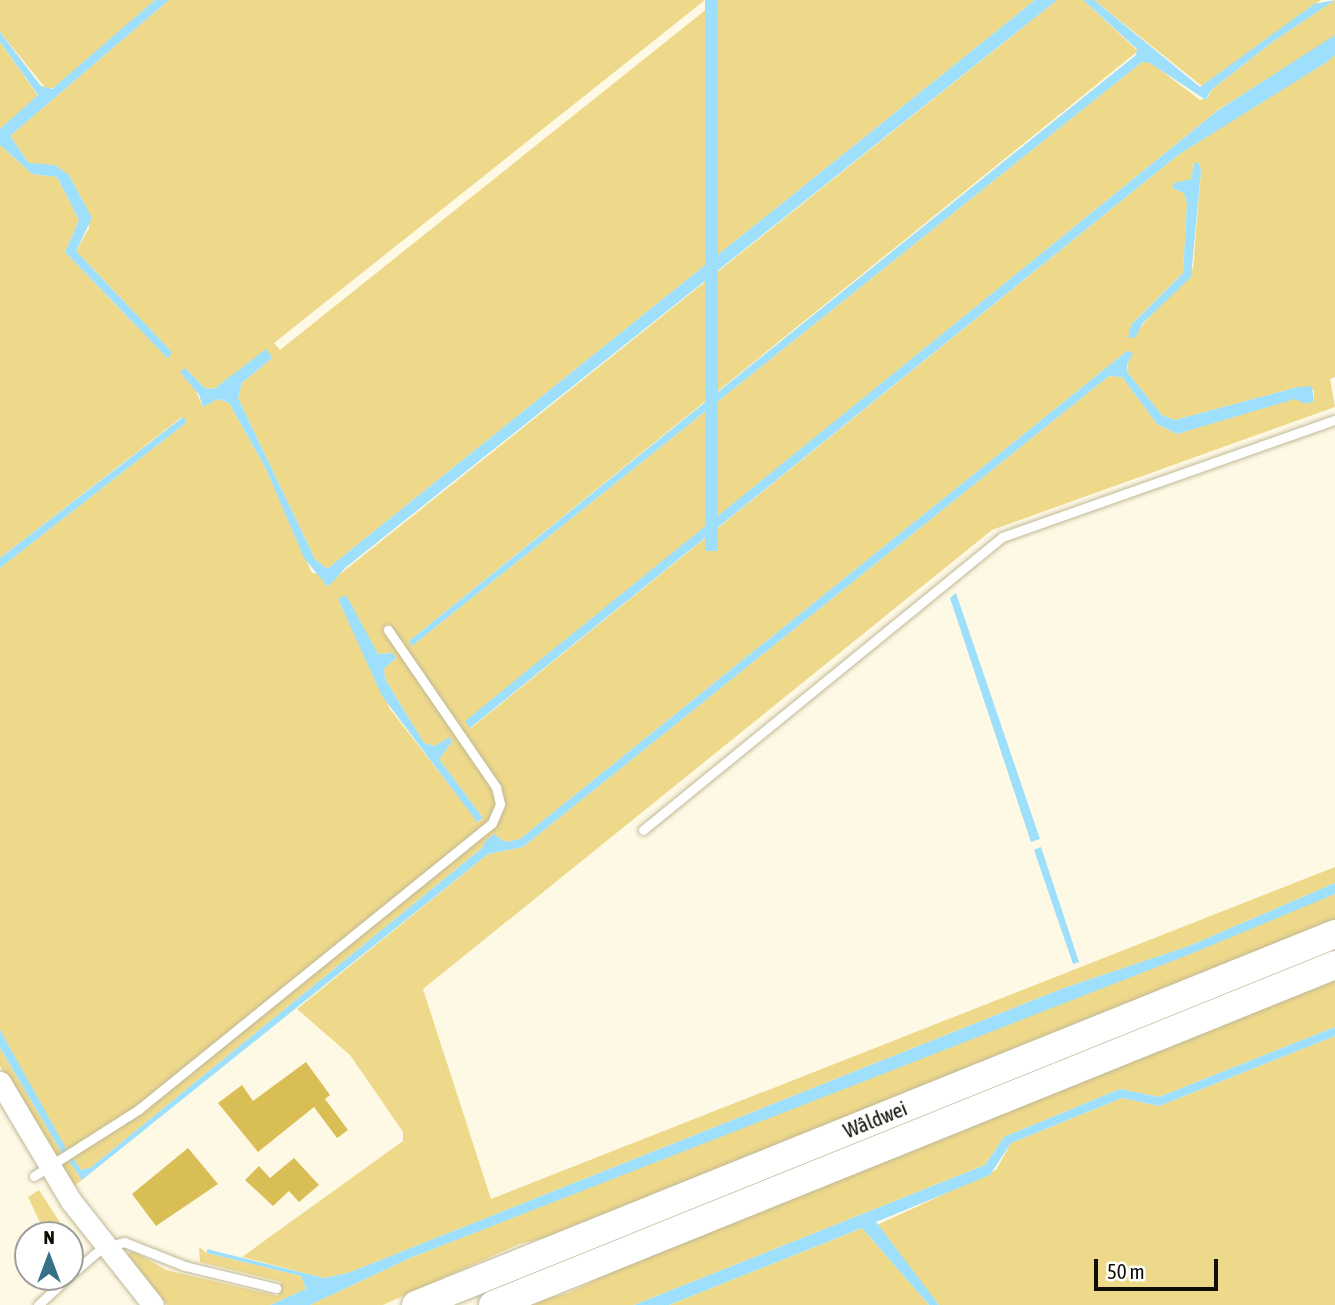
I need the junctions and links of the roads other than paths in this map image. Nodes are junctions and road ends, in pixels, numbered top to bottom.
1 (1335, 420) edge
2 (388, 630) dead end
3 (643, 830) dead end
4 (1335, 934) edge
5 (1335, 965) edge
6 (0, 1082) edge
7 (42, 1172) junction
8 (103, 1247) junction
9 (84, 1263) edge
10 (276, 1288) dead end
11 (53, 1291) edge
12 (38, 1305) edge
13 (153, 1305) edge
14 (416, 1305) edge
15 (493, 1305) edge

1 - 3 lane
2 - 7 lane
4 - 14 highway, Wâldwei
5 - 15 highway, Wâldwei
6 - 7 street
7 - 8 street
8 - 9 lane
8 - 10 lane
8 - 13 street
11 - 12 lane

